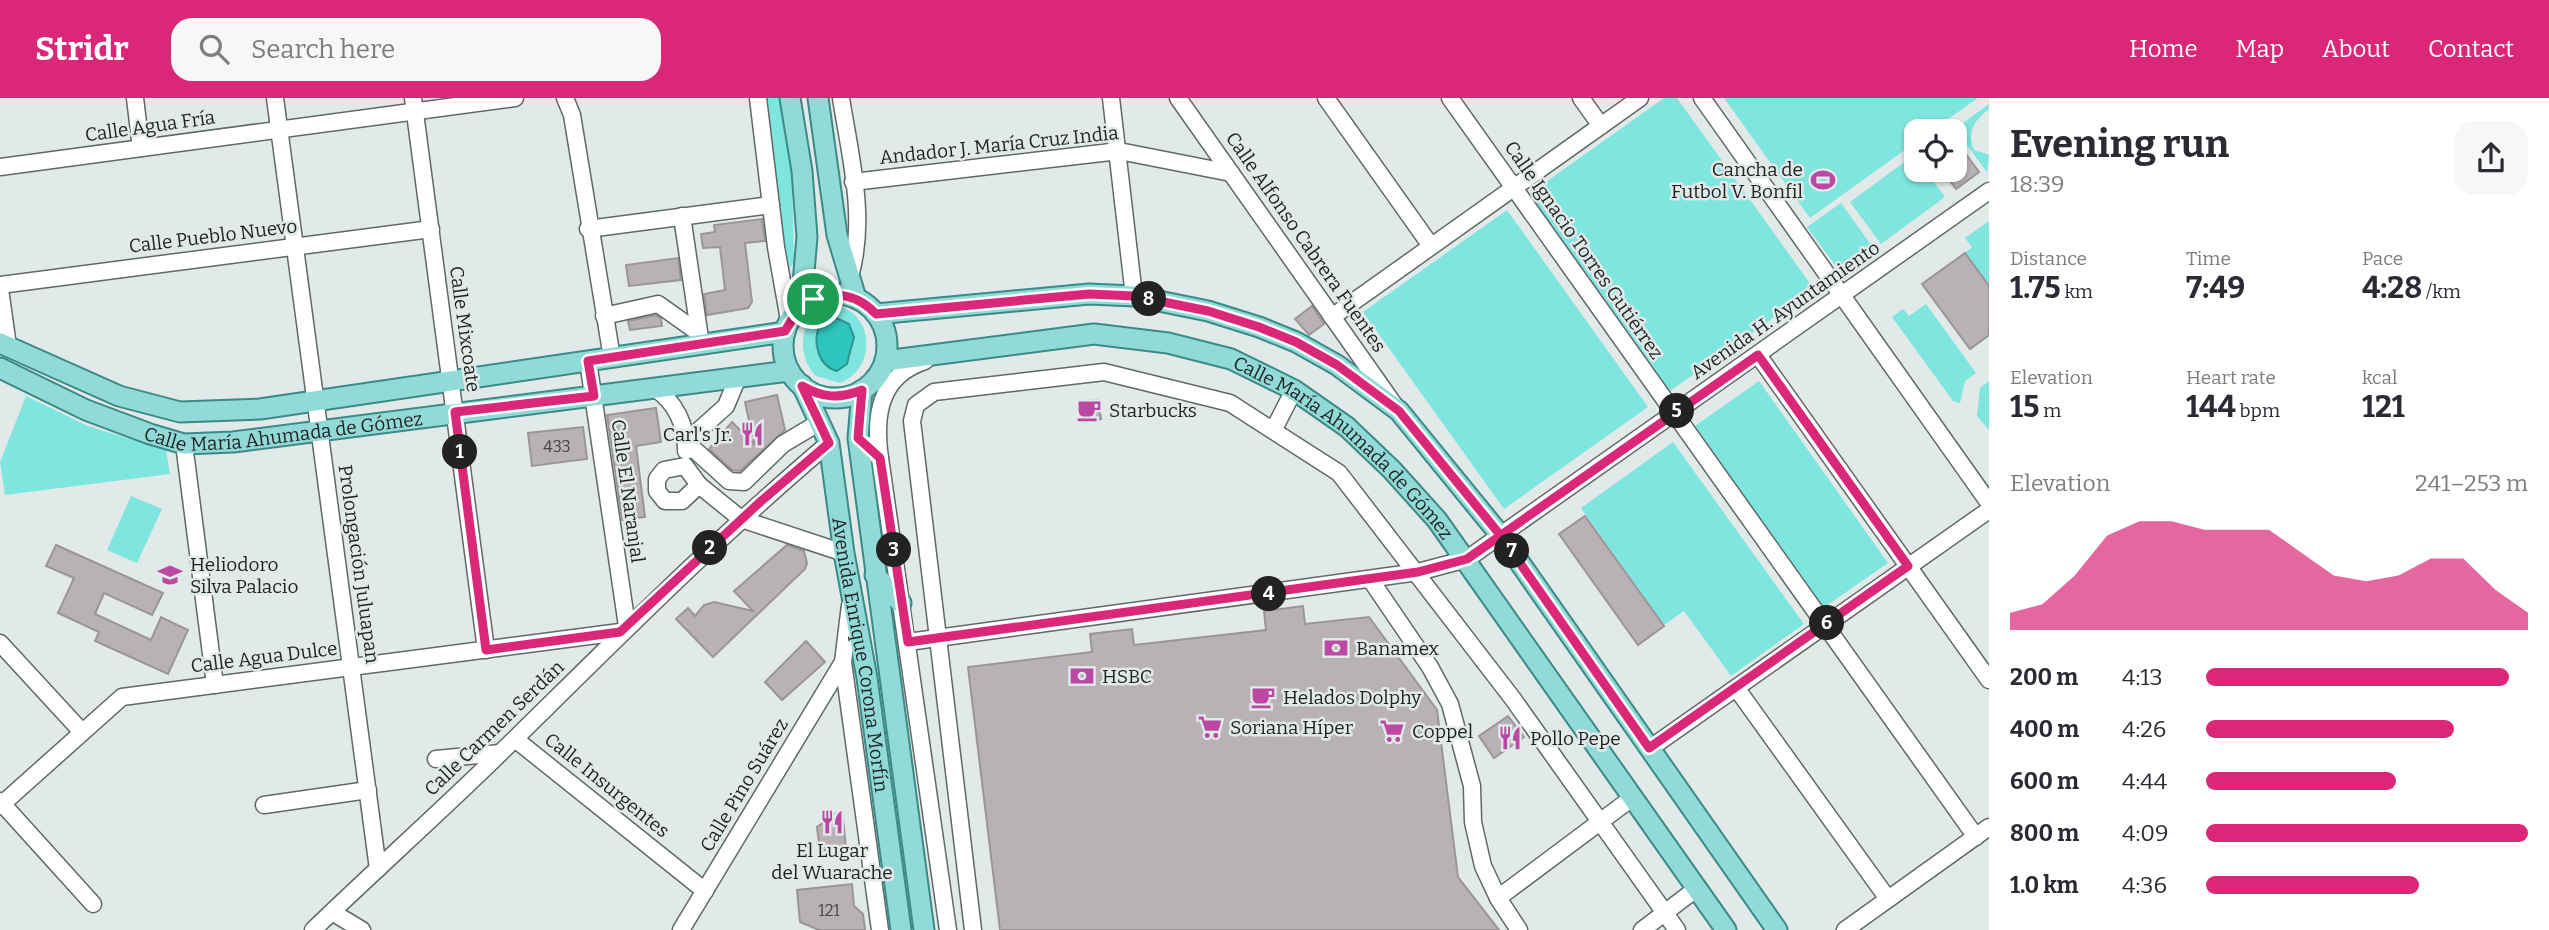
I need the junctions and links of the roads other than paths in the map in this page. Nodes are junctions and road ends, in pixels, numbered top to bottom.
1 (135, 98) edge
2 (275, 98) edge
3 (515, 98) edge
4 (565, 98) edge
5 (758, 98) edge
6 (790, 98) edge
7 (818, 98) edge
8 (841, 98) edge
9 (1111, 98) edge
10 (1326, 98) edge
11 (1450, 98) edge
12 (1581, 98) edge
13 (1640, 98) edge
14 (1702, 98) edge
15 (1182, 99) edge
16 (414, 105) edge
17 (1601, 126) junction
18 (280, 130) junction
19 (141, 148) junction
20 (1119, 151) junction
21 (0, 167) edge
22 (1231, 173) junction
23 (853, 182) junction
24 (1514, 188) junction
25 (1989, 191) edge
26 (771, 205) junction
27 (682, 216) junction
28 (430, 229) junction
29 (588, 229) junction
30 (295, 247) junction
31 (1431, 247) junction
32 (850, 276) junction
33 (0, 287) edge
34 (1842, 295) junction
35 (1134, 296) junction
36 (856, 298) junction
37 (876, 314) junction
38 (604, 316) junction
39 (1332, 317) junction
40 (791, 319) junction
41 (700, 339) junction
42 (4, 344) edge
43 (955, 352) junction
44 (1758, 355) junction
45 (612, 358) junction
46 (588, 361) junction
47 (885, 361) junction
48 (0, 369) edge
49 (738, 377) junction
50 (796, 378) junction
51 (451, 382) junction
52 (654, 388) junction
53 (862, 390) junction
54 (1294, 390) junction
55 (594, 396) junction
56 (316, 401) junction
57 (1399, 411) junction
58 (455, 412) junction
59 (1674, 413) junction
60 (820, 422) junction
61 (1274, 429) junction
62 (320, 431) junction
63 (858, 438) junction
64 (686, 442) junction
65 (829, 443) junction
66 (184, 444) junction
67 (770, 457) junction
68 (880, 458) junction
69 (685, 466) junction
70 (789, 477) junction
71 (699, 485) junction
72 (1989, 503) edge
73 (1989, 510) edge
74 (741, 519) junction
75 (1501, 536) junction
76 (844, 553) junction
77 (1467, 559) junction
78 (1908, 566) junction
79 (1418, 572) junction
80 (875, 575) junction
81 (1370, 579) junction
82 (851, 595) junction
83 (901, 603) junction
84 (1825, 625) junction
85 (623, 629) junction
86 (939, 639) junction
87 (908, 642) junction
88 (0, 643) edge
89 (486, 650) junction
90 (843, 662) junction
91 (351, 667) junction
92 (1989, 680) edge
93 (215, 685) junction
94 (1737, 689) junction
95 (82, 732) junction
96 (515, 739) junction
97 (1649, 748) junction
98 (500, 753) junction
99 (436, 759) dead end
100 (368, 790) junction
101 (1632, 798) junction
102 (1, 803) edge
103 (264, 806) dead end
104 (1599, 824) junction
105 (1983, 832) edge
106 (378, 869) junction
107 (1696, 889) junction
108 (705, 891) junction
109 (1497, 898) junction
110 (1888, 899) junction
111 (93, 904) dead end
112 (331, 912) junction
113 (1664, 913) junction
114 (313, 930) edge
115 (362, 930) edge
116 (681, 930) edge
117 (880, 930) edge
118 (901, 930) edge
119 (924, 930) edge
120 (948, 930) edge
121 (973, 930) edge
122 (1519, 930) edge
123 (1642, 930) edge
124 (1677, 930) edge
125 (1726, 930) edge
126 (1777, 930) edge
127 (1845, 930) edge

1 - 19 street
2 - 18 street, Prolongación Juluapan
3 - 16 street, Calle Agua Fría
4 - 29 street
5 - 26 street, Avenida Enrique Corona Morfín
6 - 40 main road, Avenida Enrique Corona Morfín
7 - 32 main road
8 - 23 street
9 - 20 street
10 - 31 street
11 - 24 street, Calle Ignacio Torres Gutiérrez
12 - 17 street
13 - 17 street
14 - 34 street
15 - 22 street, Calle Alfonso Cabrera Fuentes
16 - 18 street, Calle Agua Fría
16 - 28 street, Calle Mixcoate
17 - 24 street
18 - 19 street, Calle Agua Fría
18 - 30 street, Prolongación Juluapan
19 - 21 street, Calle Agua Fría
20 - 22 street, Andador J. María Cruz India
20 - 23 street, Andador J. María Cruz India
20 - 35 street
22 - 39 street, Calle Alfonso Cabrera Fuentes
23 - 32 street
24 - 31 street
24 - 59 street, Calle Ignacio Torres Gutiérrez
25 - 34 street, Avenida H. Ayuntamiento
26 - 27 street
26 - 40 street, Avenida Enrique Corona Morfín
27 - 29 street
27 - 41 street
28 - 30 street, Calle Pueblo Nuevo
28 - 51 street, Calle Mixcoate
29 - 38 street
30 - 33 street, Calle Pueblo Nuevo
30 - 56 street, Prolongación Juluapan
31 - 39 street
32 - 36 main road
33 - 42 street
34 - 44 street, Avenida H. Ayuntamiento
34 - 72 street
35 - 37 main road
35 - 57 main road
36 - 37 main road
36 - 40 main road
37 - 47 main road
38 - 41 street
38 - 45 street
39 - 57 street, Calle Alfonso Cabrera Fuentes
40 - 41 main road, Calle María Ahumada de Gómez
40 - 50 main road, Avenida Enrique Corona Morfín
41 - 45 main road, Calle María Ahumada de Gómez
42 - 56 main road, Calle María Ahumada de Gómez
43 - 47 main road, Calle María Ahumada de Gómez
43 - 54 main road, Calle María Ahumada de Gómez
43 - 68 street
44 - 59 street, Avenida H. Ayuntamiento
44 - 78 street
45 - 46 main road, Calle María Ahumada de Gómez
46 - 51 main road, Calle María Ahumada de Gómez
46 - 55 street, Calle El Naranjal
47 - 53 main road
48 - 66 main road, Calle María Ahumada de Gómez
49 - 50 main road, Calle María Ahumada de Gómez
49 - 52 main road, Calle María Ahumada de Gómez
49 - 64 street
50 - 53 main road
50 - 60 main road, Avenida Enrique Corona Morfín
51 - 56 main road, Calle María Ahumada de Gómez
51 - 58 street, Calle Mixcoate
52 - 55 main road, Calle María Ahumada de Gómez
52 - 64 street
53 - 63 main road, Avenida Enrique Corona Morfín
54 - 61 street
54 - 77 main road, Calle María Ahumada de Gómez
55 - 58 main road, Calle María Ahumada de Gómez
55 - 85 street, Calle El Naranjal
56 - 62 street, Prolongación Juluapan
57 - 75 main road
58 - 62 main road, Calle María Ahumada de Gómez
58 - 89 street, Calle Mixcoate
59 - 75 street, Avenida H. Ayuntamiento
59 - 84 street, Calle Ignacio Torres Gutiérrez
60 - 65 main road, Avenida Enrique Corona Morfín
60 - 67 street
61 - 79 street
61 - 86 street
62 - 66 main road, Calle María Ahumada de Gómez
62 - 91 street, Prolongación Juluapan
63 - 68 street
63 - 80 main road, Avenida Enrique Corona Morfín
64 - 67 street
64 - 69 street
65 - 70 street, Calle Carmen Serdán
65 - 76 main road, Avenida Enrique Corona Morfín
66 - 93 street
67 - 70 street
68 - 83 street
69 - 71 street
69 - 71 street
70 - 74 street, Calle Carmen Serdán
71 - 74 street
73 - 78 street
74 - 76 street
74 - 85 street, Calle Carmen Serdán
75 - 77 street, Avenida H. Ayuntamiento
75 - 97 main road
76 - 82 main road, Avenida Enrique Corona Morfín
77 - 79 street, Avenida H. Ayuntamiento
77 - 101 main road, Calle María Ahumada de Gómez
78 - 84 street
78 - 92 street
79 - 81 street, Avenida H. Ayuntamiento
79 - 104 street
80 - 83 main road
80 - 119 main road, Avenida Enrique Corona Morfín
81 - 86 street, Avenida H. Ayuntamiento
81 - 109 street
82 - 90 street
82 - 118 main road, Avenida Enrique Corona Morfín
83 - 87 street
84 - 94 street
84 - 105 street, Calle Ignacio Torres Gutiérrez
85 - 89 street, Calle Agua Dulce
85 - 96 street, Calle Carmen Serdán
86 - 87 street, Avenida H. Ayuntamiento
86 - 121 street
87 - 120 street
88 - 95 street
89 - 91 street, Calle Agua Dulce
90 - 108 street, Calle Pino Suárez
90 - 117 street
91 - 93 street, Calle Agua Dulce
91 - 100 street, Prolongación Juluapan
93 - 95 street, Calle Agua Dulce
94 - 97 street
94 - 110 street
95 - 102 street
96 - 98 street, Calle Carmen Serdán
96 - 108 street, Calle Insurgentes
97 - 126 main road
98 - 99 street
98 - 106 street, Calle Carmen Serdán
100 - 103 street
100 - 106 street, Prolongación Juluapan
101 - 104 street
101 - 107 main road, Calle María Ahumada de Gómez
102 - 111 street
104 - 109 street
104 - 113 street
105 - 110 street
106 - 112 street, Calle Carmen Serdán
107 - 113 street
107 - 125 main road, Calle María Ahumada de Gómez
108 - 116 street, Calle Pino Suárez
109 - 122 street
110 - 127 street
112 - 114 street, Calle Carmen Serdán
112 - 115 street
113 - 123 street
113 - 124 street

